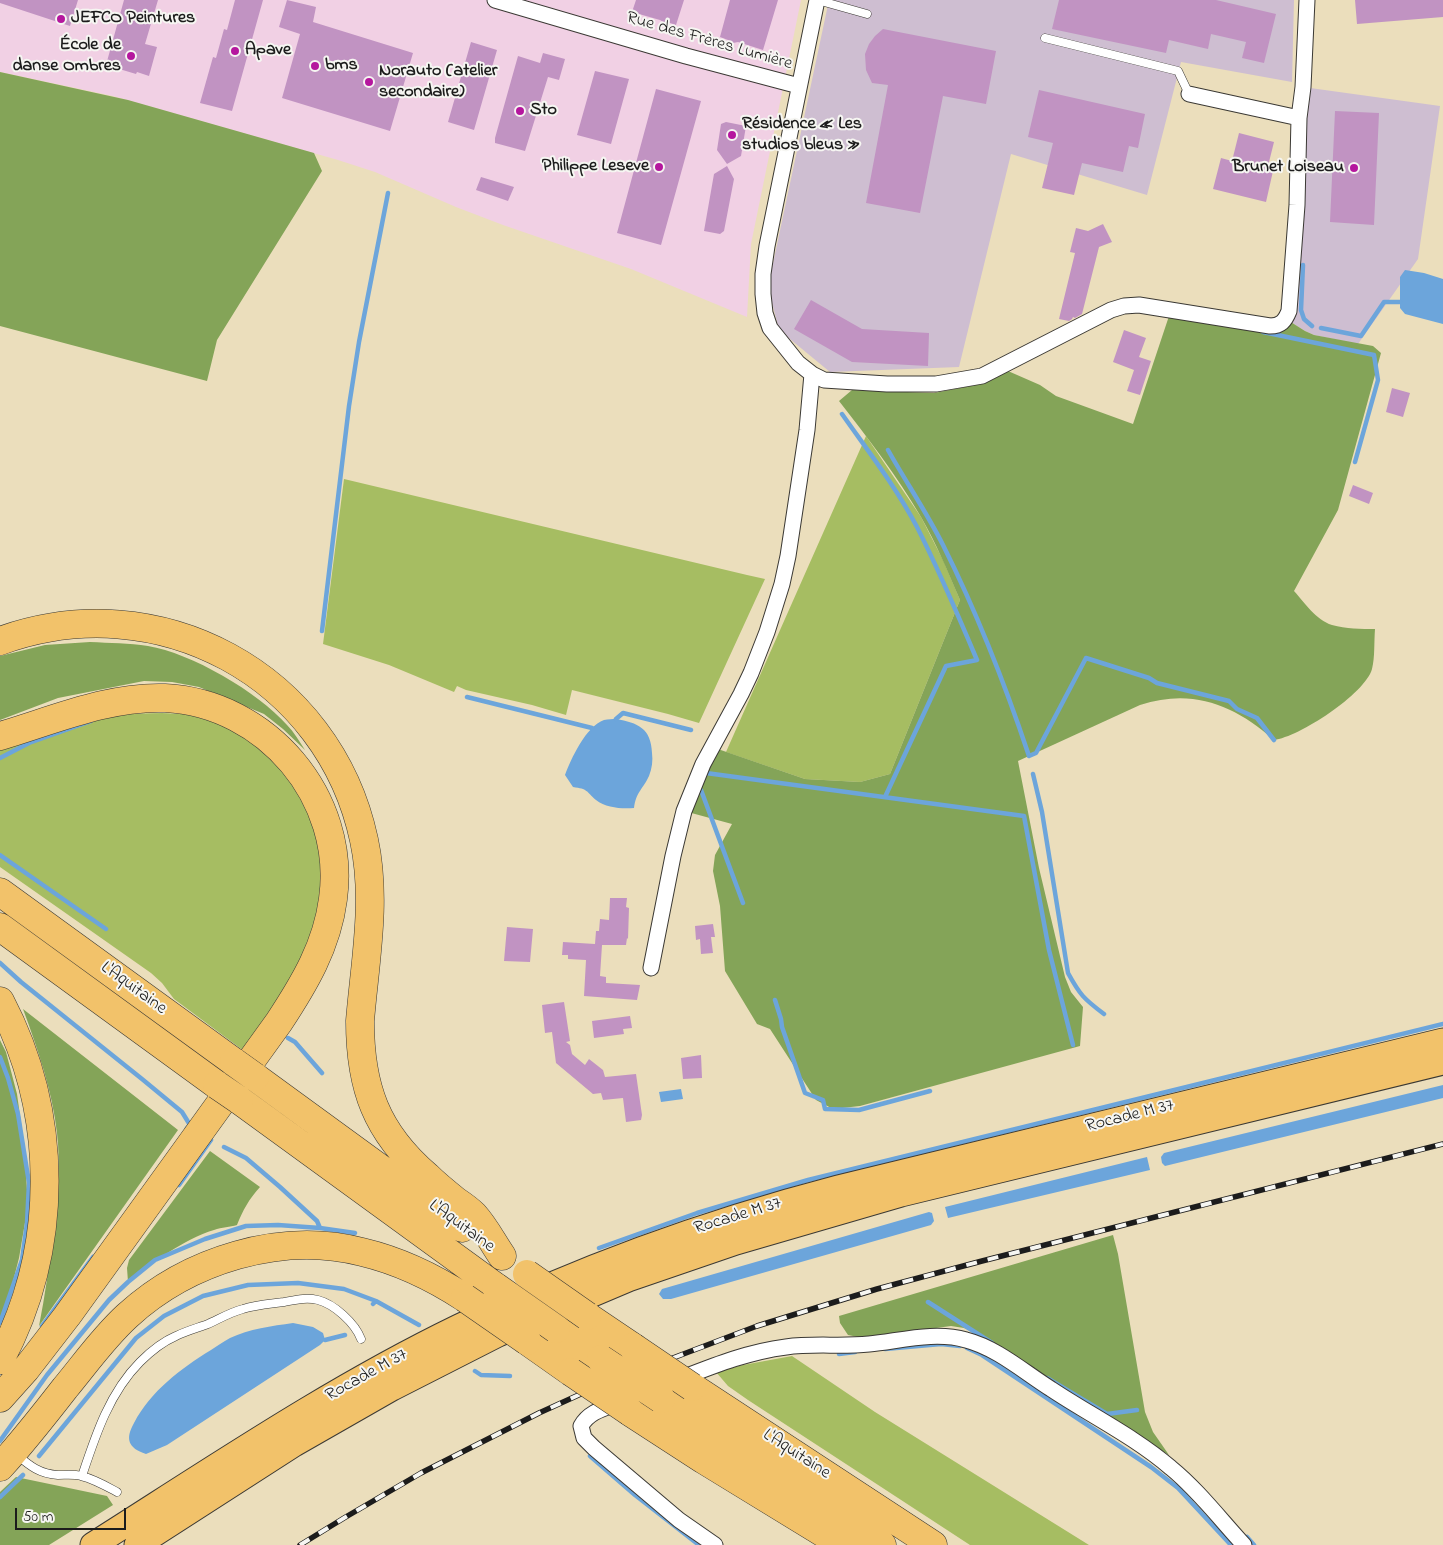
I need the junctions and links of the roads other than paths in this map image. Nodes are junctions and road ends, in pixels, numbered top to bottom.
1 (495, 0) edge
2 (817, 0) edge
3 (1307, 0) edge
4 (866, 14) dead end
5 (1045, 38) dead end
6 (799, 86) junction
7 (1189, 94) joint
8 (1299, 118) junction
9 (812, 374) junction
10 (0, 641) edge
11 (0, 736) edge
12 (0, 892) edge
13 (0, 927) edge
14 (651, 968) dead end
15 (0, 1001) edge
16 (1443, 1040) edge
17 (1443, 1062) edge
18 (502, 1256) junction
19 (361, 1339) dead end
20 (0, 1360) edge
21 (0, 1398) edge
22 (7, 1459) edge
23 (82, 1476) junction
24 (117, 1492) dead end
25 (93, 1545) edge
26 (136, 1545) edge
27 (715, 1545) edge
28 (843, 1545) edge
29 (882, 1545) edge
30 (933, 1545) edge
31 (1244, 1545) edge

1 - 6 street, Rue des Frères Lumière
2 - 4 lane
2 - 6 street
3 - 8 street
5 - 7 lane
6 - 9 street
7 - 8 street
8 - 9 street
9 - 14 street
10 - 18 highway
11 - 21 highway
12 - 18 highway, L'Aquitaine
13 - 29 highway, L'Aquitaine, bridge
15 - 20 highway
16 - 25 highway, Rocade M 37
17 - 26 highway, Rocade M 37
18 - 30 highway, L'Aquitaine, bridge
19 - 23 lane
22 - 23 lane
22 - 28 highway, bridge
23 - 24 lane
27 - 31 street

